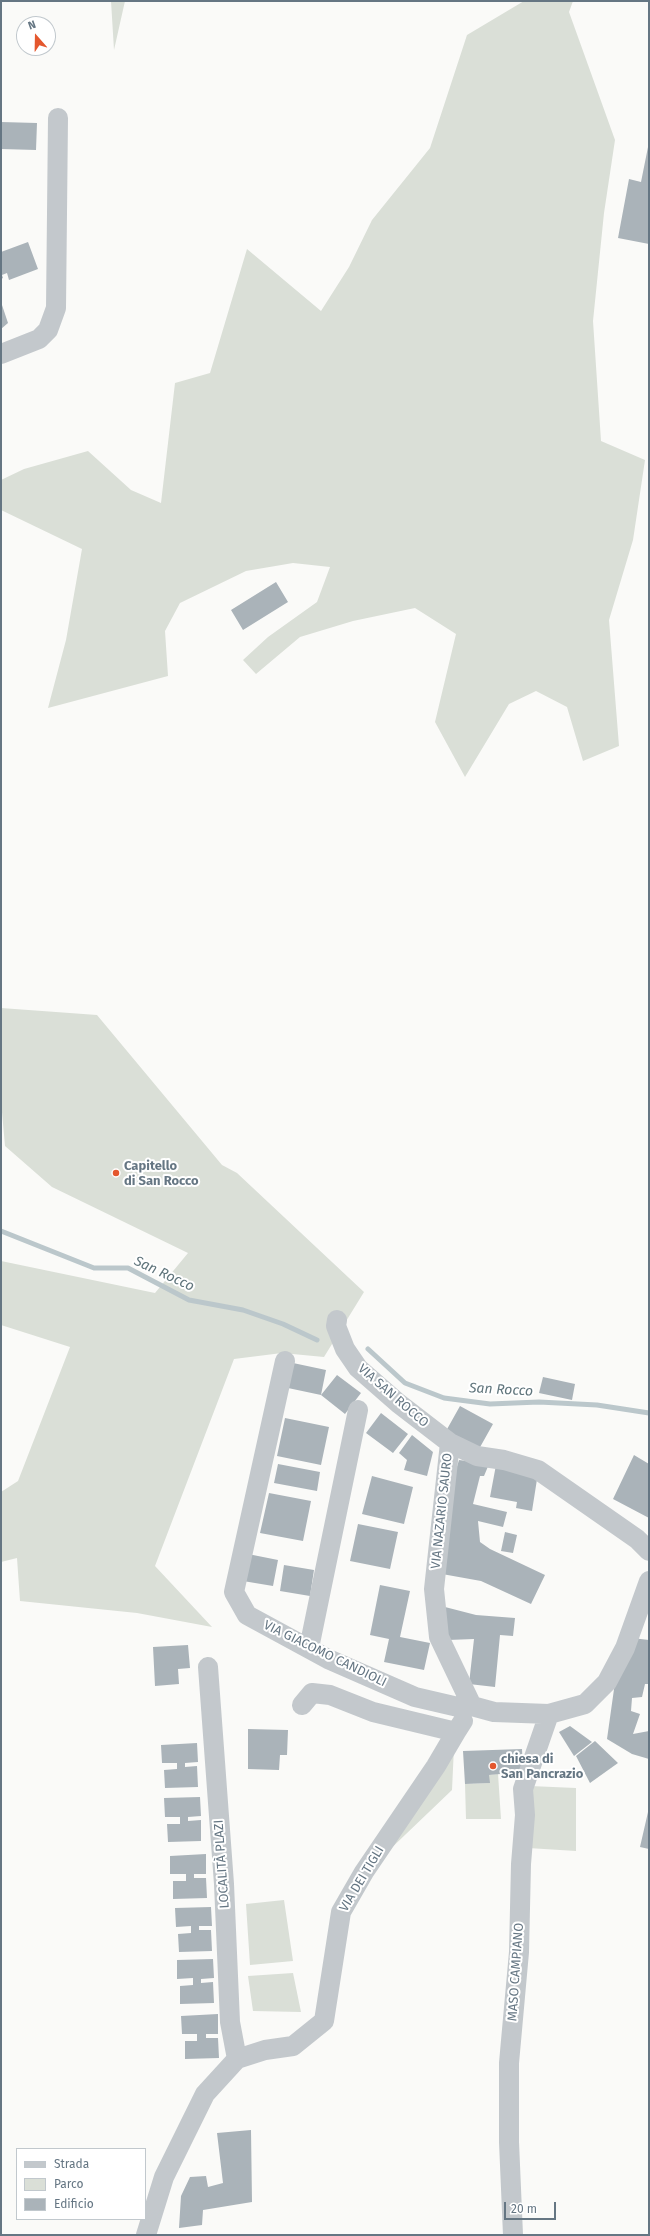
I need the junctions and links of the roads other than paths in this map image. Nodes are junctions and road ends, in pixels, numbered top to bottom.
1 (58, 118) dead end
2 (1, 354) edge
3 (337, 1320) dead end
4 (284, 1361) dead end
5 (358, 1410) dead end
6 (450, 1443) junction
7 (649, 1551) edge
8 (649, 1581) edge
9 (309, 1648) junction
10 (208, 1667) dead end
11 (302, 1705) dead end
12 (472, 1706) junction
13 (549, 1714) junction
14 (456, 1732) junction
15 (237, 2059) junction
16 (146, 2235) edge
17 (514, 2235) edge

1 - 2 street
3 - 6 street, VIA SAN ROCCO
4 - 9 street, VIA GIACOMO CANDIOLI
5 - 9 street
6 - 7 street, VIA NAZARIO SAURO
6 - 12 street, VIA NAZARIO SAURO
8 - 13 street
9 - 12 street, VIA GIACOMO CANDIOLI
10 - 15 street, LOCALITÀ PLAZI
11 - 14 street
12 - 13 street
12 - 14 street
13 - 17 street, MASO CAMPIANO
14 - 15 street, VIA DEI TIGLI
15 - 16 street

